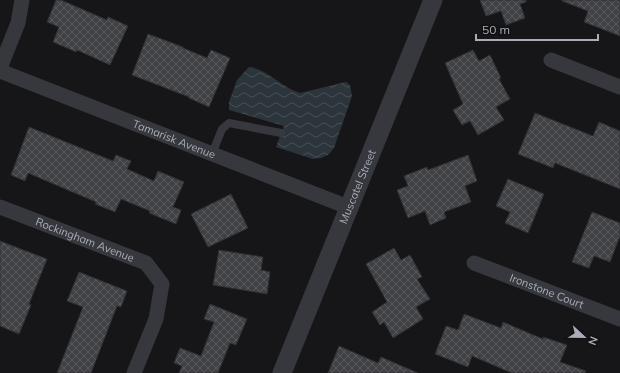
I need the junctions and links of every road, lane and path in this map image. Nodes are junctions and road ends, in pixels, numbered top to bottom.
1 (22, 0) edge
2 (433, 0) edge
3 (551, 60) dead end
4 (0, 70) edge
5 (620, 87) edge
6 (281, 133) dead end
7 (212, 154) junction
8 (0, 207) edge
9 (348, 207) junction
10 (474, 263) dead end
11 (620, 319) edge
12 (134, 373) edge
13 (282, 373) edge

1 - 4 street
2 - 9 street, Muscatel Street
3 - 5 street
4 - 7 street, Tamarisk Avenue
6 - 7 lane
7 - 9 street, Tamarisk Avenue
8 - 12 street, Rockingham Avenue
9 - 13 street, Muscatel Street
10 - 11 street, Ironstone Court

